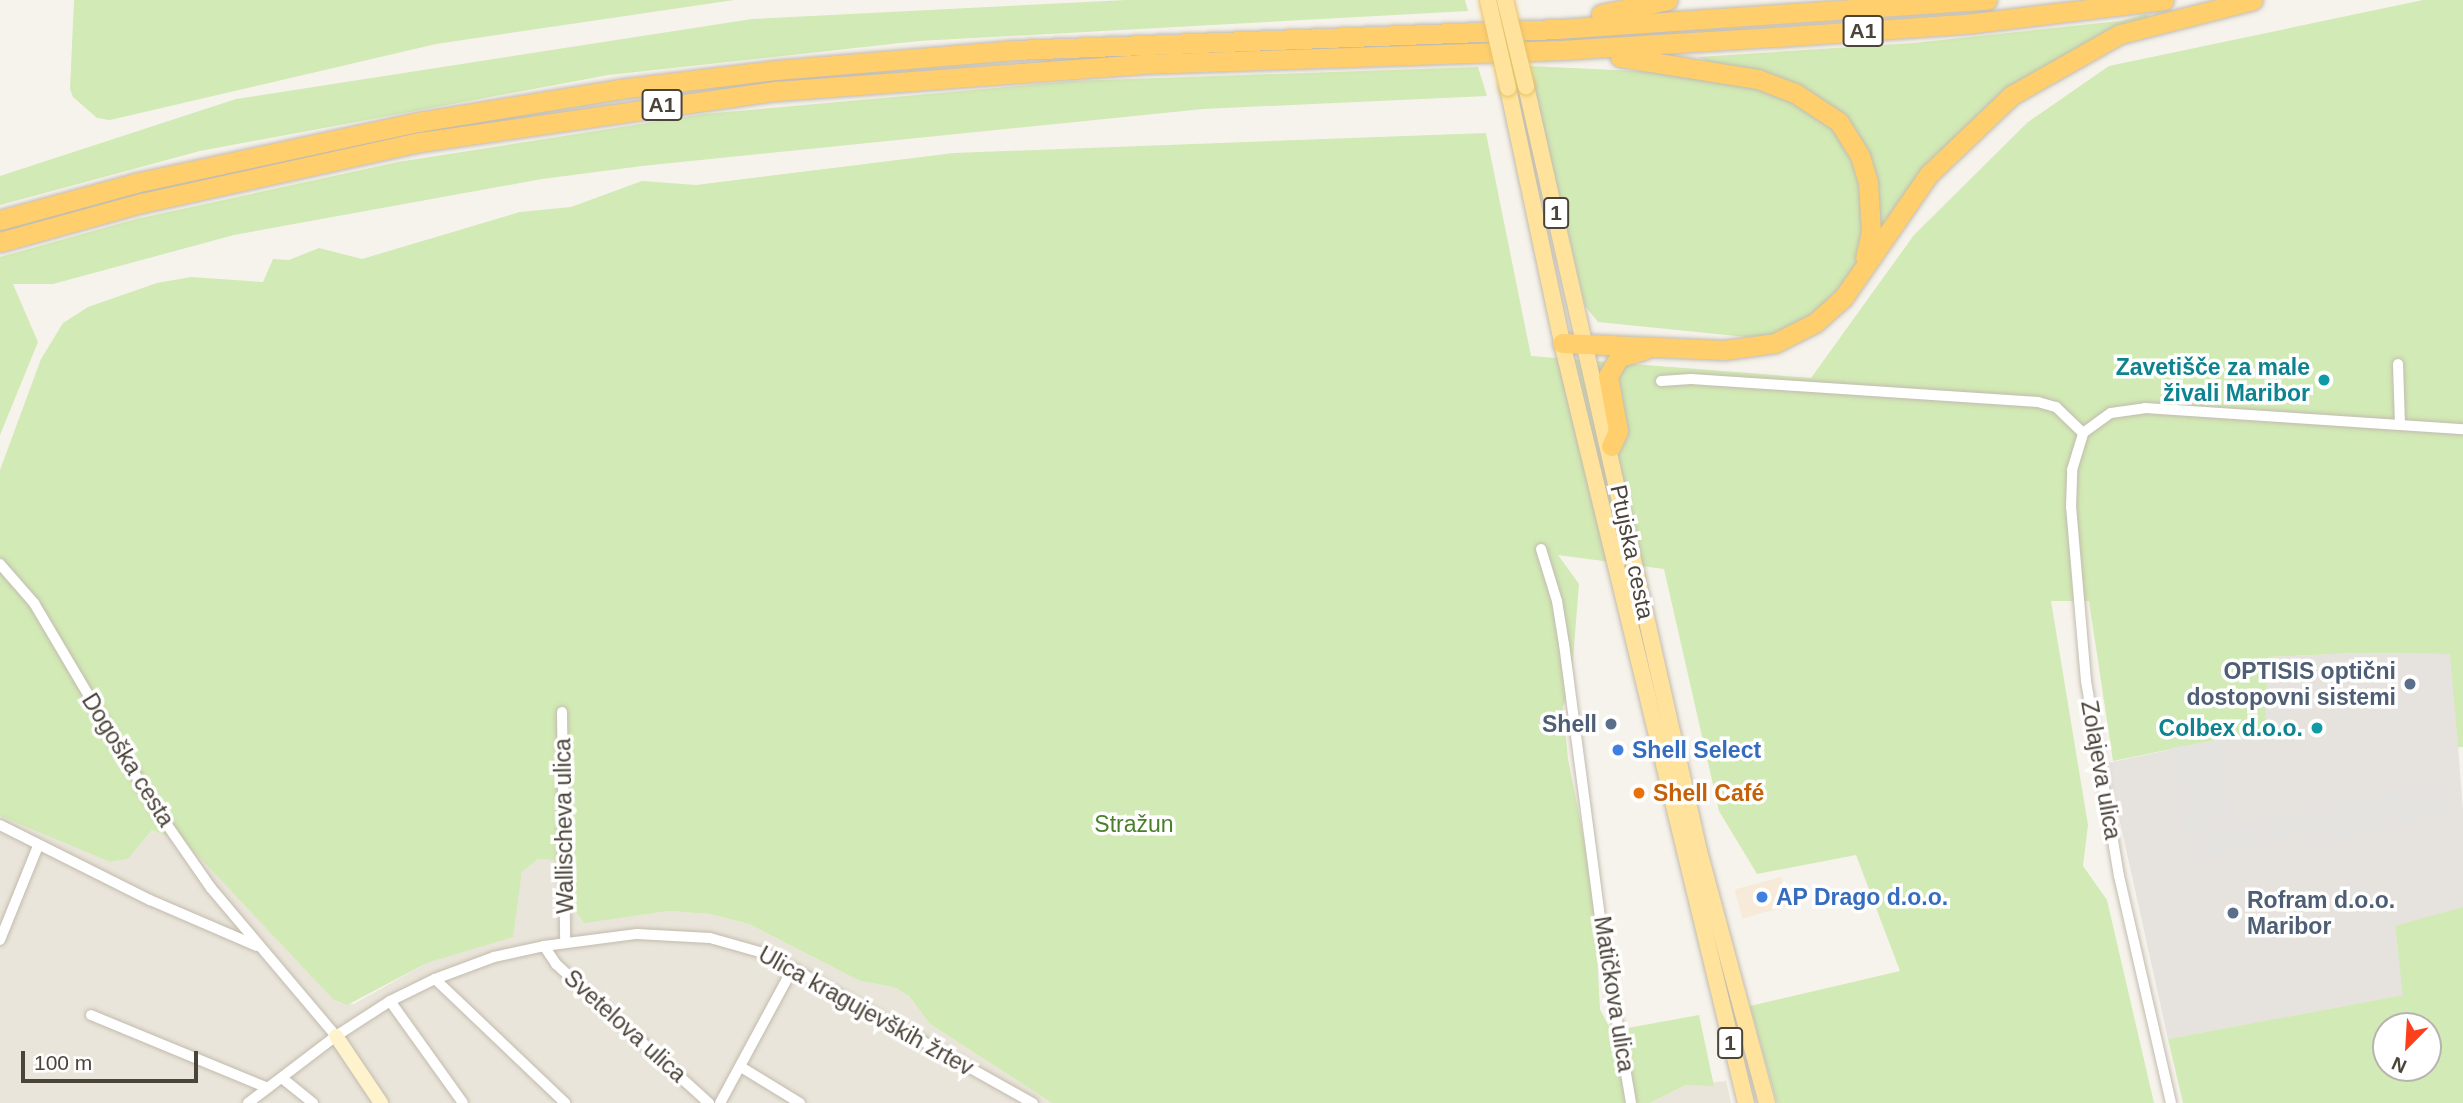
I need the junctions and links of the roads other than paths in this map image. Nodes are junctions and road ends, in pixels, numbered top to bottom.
1 (1488, 0) edge
2 (1505, 0) edge
3 (1668, 0) edge
4 (1987, 0) edge
5 (2164, 0) edge
6 (2253, 0) edge
7 (1558, 29) junction
8 (1561, 50) junction
9 (0, 220) edge
10 (0, 242) edge
11 (1857, 277) junction
12 (1586, 340) junction
13 (1562, 343) junction
14 (1669, 347) junction
15 (2399, 364) dead end
16 (1661, 381) dead end
17 (2400, 425) junction
18 (2463, 429) edge
19 (2083, 433) junction
20 (1611, 446) junction
21 (1541, 549) dead end
22 (0, 564) edge
23 (562, 712) dead end
24 (0, 825) edge
25 (38, 846) junction
26 (0, 940) edge
27 (565, 941) junction
28 (544, 946) junction
29 (266, 949) junction
30 (793, 968) junction
31 (435, 979) junction
32 (390, 1001) junction
33 (91, 1015) dead end
34 (336, 1036) junction
35 (741, 1067) junction
36 (282, 1078) junction
37 (268, 1088) junction
38 (248, 1103) edge
39 (313, 1103) edge
40 (381, 1103) edge
41 (463, 1103) edge
42 (565, 1103) edge
43 (709, 1103) edge
44 (720, 1103) edge
45 (800, 1103) edge
46 (1033, 1103) edge
47 (1632, 1103) edge
48 (1746, 1103) edge
49 (1767, 1103) edge
50 (2171, 1103) edge

1 - 13 main road, Ptujska cesta / 1, bridge
2 - 12 main road, Ptujska cesta / 1, bridge
3 - 7 highway
4 - 7 highway, A1
5 - 8 highway, A1
6 - 11 highway
7 - 9 highway, A1
8 - 10 highway, A1
8 - 11 highway
11 - 14 highway
12 - 13 highway
12 - 14 highway
12 - 20 main road, Ptujska cesta / 1
13 - 48 main road, Ptujska cesta / 1
14 - 20 highway
15 - 17 street
16 - 19 street
17 - 18 street
17 - 19 street
19 - 50 street, Zolajeva ulica
20 - 49 main road, Ptujska cesta / 1
21 - 47 street, Matičkova ulica
22 - 29 street, Dogoška cesta
23 - 27 street, Wallischeva ulica
24 - 25 street, Dogoška cesta
25 - 26 street
25 - 29 street, Dogoška cesta
27 - 28 street, Ulica kragujevških žrtev
27 - 30 street, Ulica kragujevških žrtev
28 - 31 street, Ulica kragujevških žrtev
28 - 43 street, Svetelova ulica
29 - 34 street, Dogoška cesta
30 - 35 street
30 - 46 street, Ulica kragujevških žrtev
31 - 32 street, Ulica kragujevških žrtev
31 - 42 street
32 - 34 street, Ulica kragujevških žrtev
32 - 41 street
33 - 37 street
34 - 36 street
34 - 40 street, Dogoška cesta
35 - 44 street
35 - 45 street
36 - 37 street
36 - 39 street
37 - 38 street

